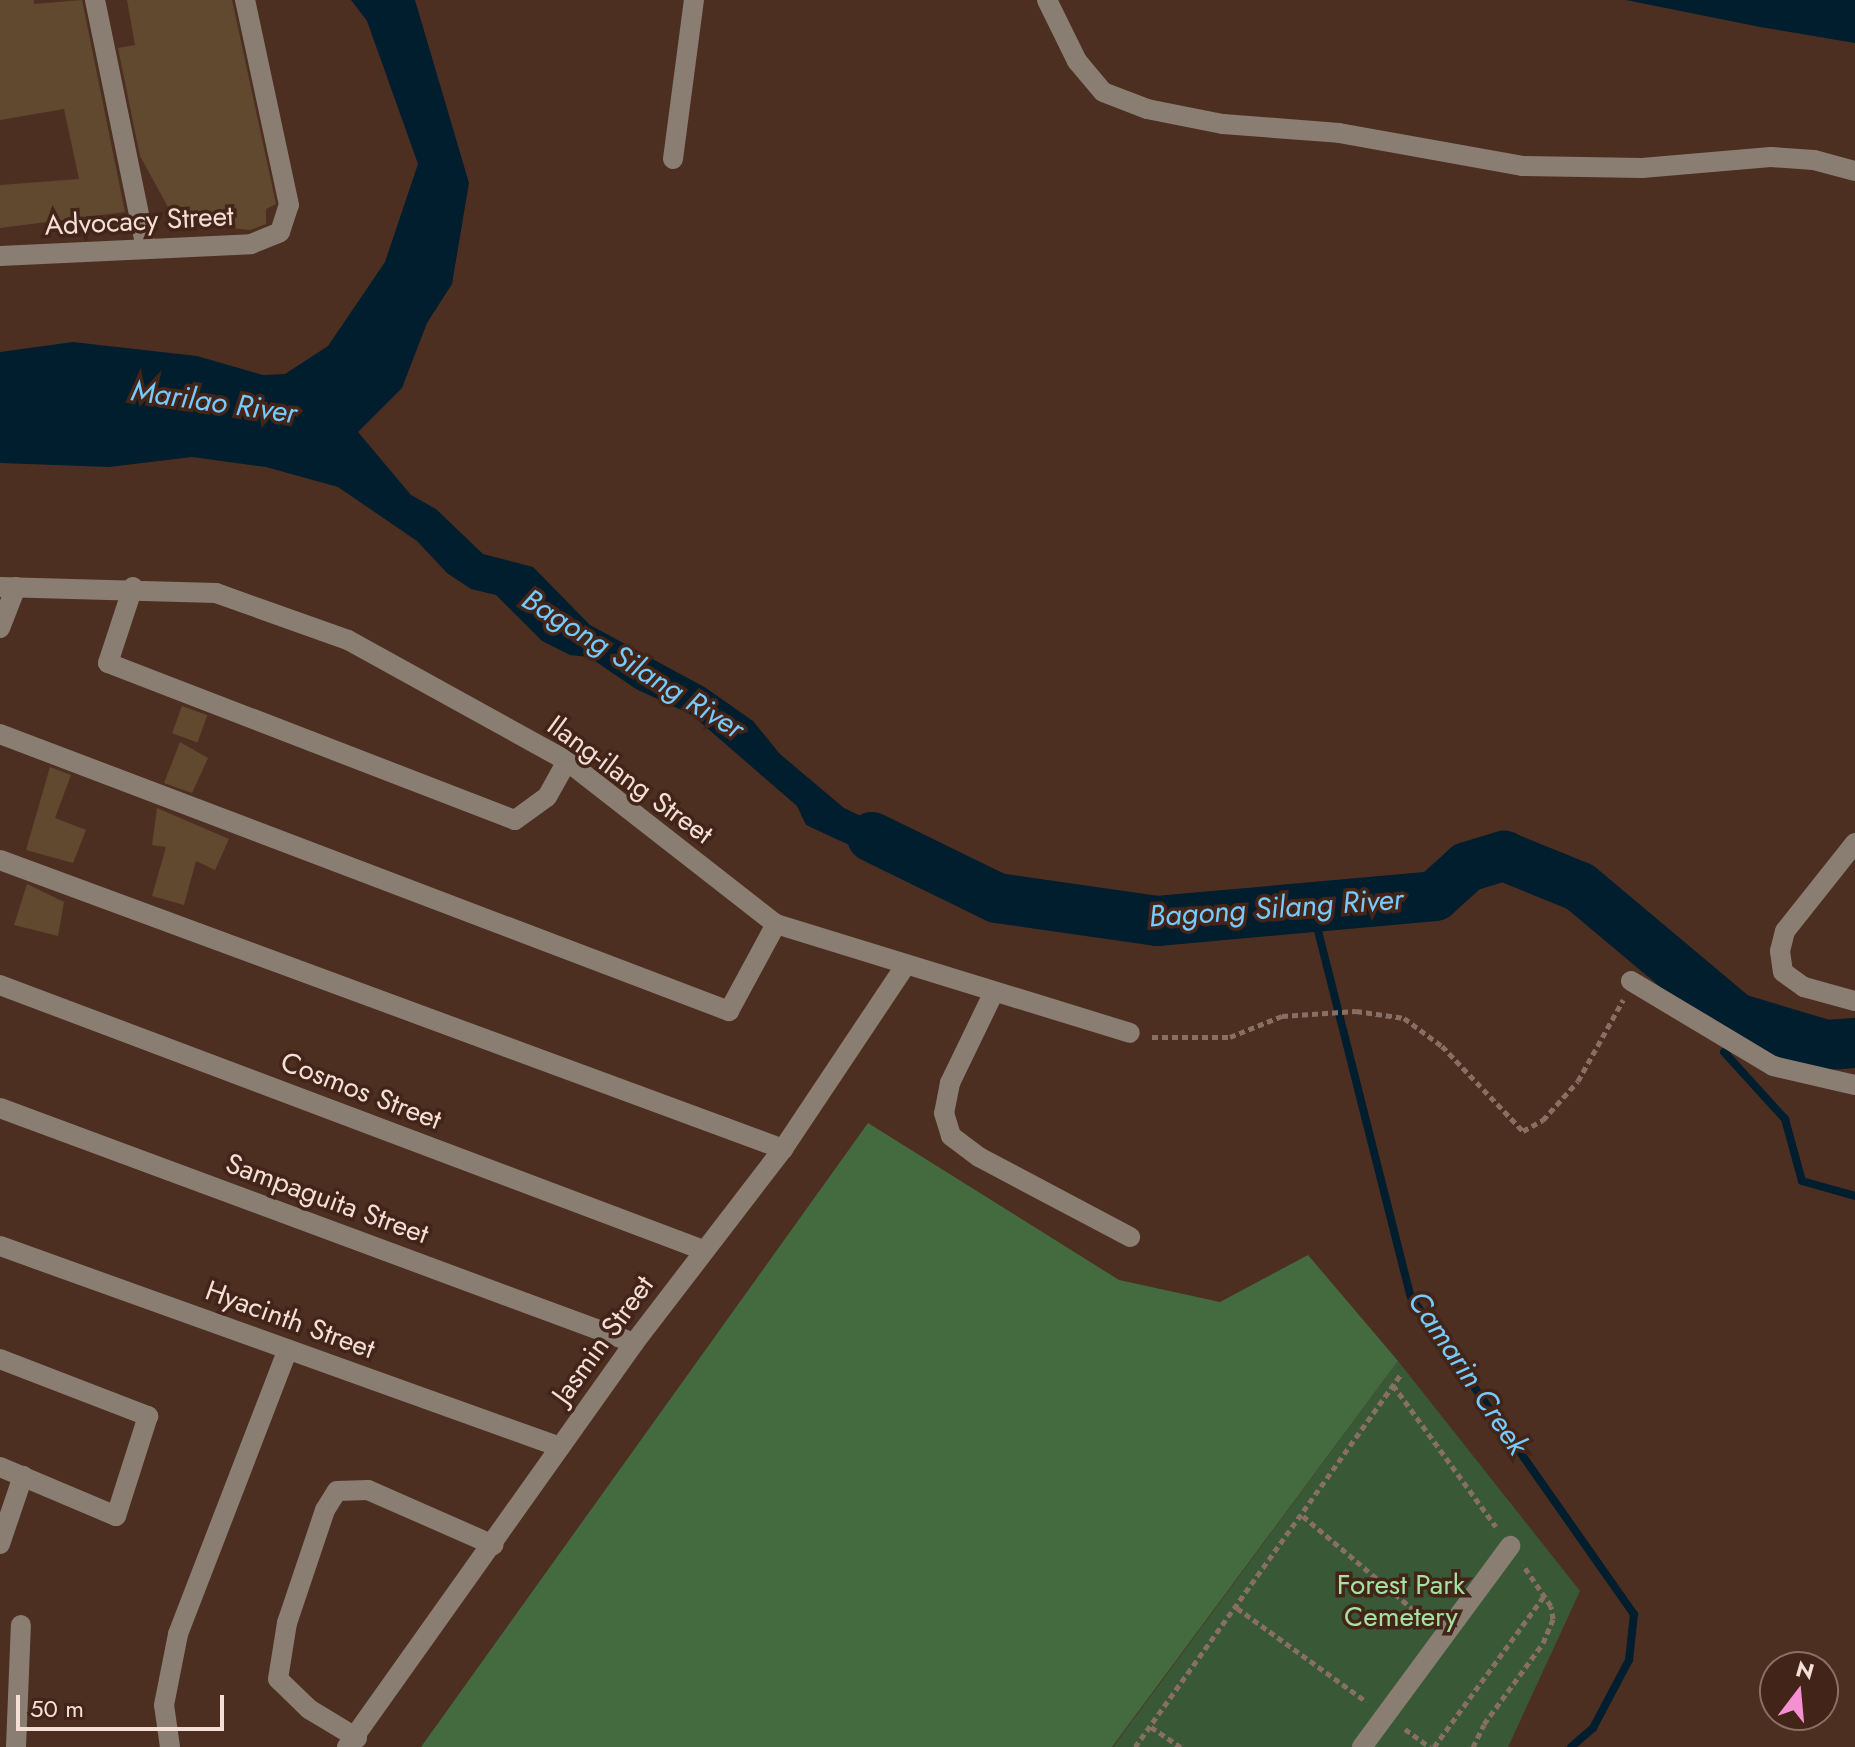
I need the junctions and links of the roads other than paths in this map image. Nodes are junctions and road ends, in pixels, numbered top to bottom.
1 (95, 0) edge
2 (245, 0) edge
3 (694, 0) edge
4 (1047, 0) edge
5 (673, 159) dead end
6 (1855, 171) edge
7 (146, 248) junction
8 (0, 256) edge
9 (8, 587) edge
10 (133, 587) junction
11 (0, 628) edge
12 (0, 734) edge
13 (567, 761) junction
14 (1855, 843) edge
15 (0, 860) edge
16 (776, 924) junction
17 (905, 966) junction
18 (1631, 981) road end
19 (0, 985) edge
20 (993, 994) junction
21 (1855, 1001) edge
22 (1130, 1033) road end
23 (1855, 1085) edge
24 (0, 1108) edge
25 (783, 1149) junction
26 (1130, 1237) dead end
27 (0, 1246) edge
28 (703, 1250) junction
29 (634, 1343) junction
30 (288, 1349) junction
31 (0, 1359) edge
32 (560, 1447) junction
33 (0, 1467) edge
34 (23, 1476) junction
35 (0, 1544) edge
36 (493, 1545) junction
37 (1510, 1546) dead end
38 (21, 1625) dead end
39 (352, 1742) edge
40 (16, 1747) edge
41 (170, 1747) edge
42 (1362, 1747) edge

1 - 7 street
2 - 7 street, Advocacy Street
3 - 5 street
4 - 6 street
7 - 8 street, Advocacy Street
9 - 10 street, Ilang-ilang Street
9 - 11 street
10 - 13 street, Ilang-ilang Street
10 - 13 street
12 - 16 street
13 - 16 street, Ilang-ilang Street
14 - 21 street
15 - 25 street
16 - 17 street, Ilang-ilang Street
17 - 20 street, Ilang-ilang Street
17 - 25 street, Jasmin Street
18 - 23 street
19 - 28 street, Cosmos Street
20 - 22 street, Ilang-ilang Street
20 - 26 street
24 - 29 street, Sampaguita Street
25 - 28 street, Jasmin Street
27 - 30 street, Hyacinth Street
28 - 29 street, Jasmin Street
29 - 32 street, Jasmin Street
30 - 32 street, Hyacinth Street
30 - 41 street
31 - 34 street
32 - 36 street, Jasmin Street
33 - 34 street
34 - 35 street
36 - 39 street, Jasmin Street
36 - 39 street
37 - 42 street
38 - 40 street

